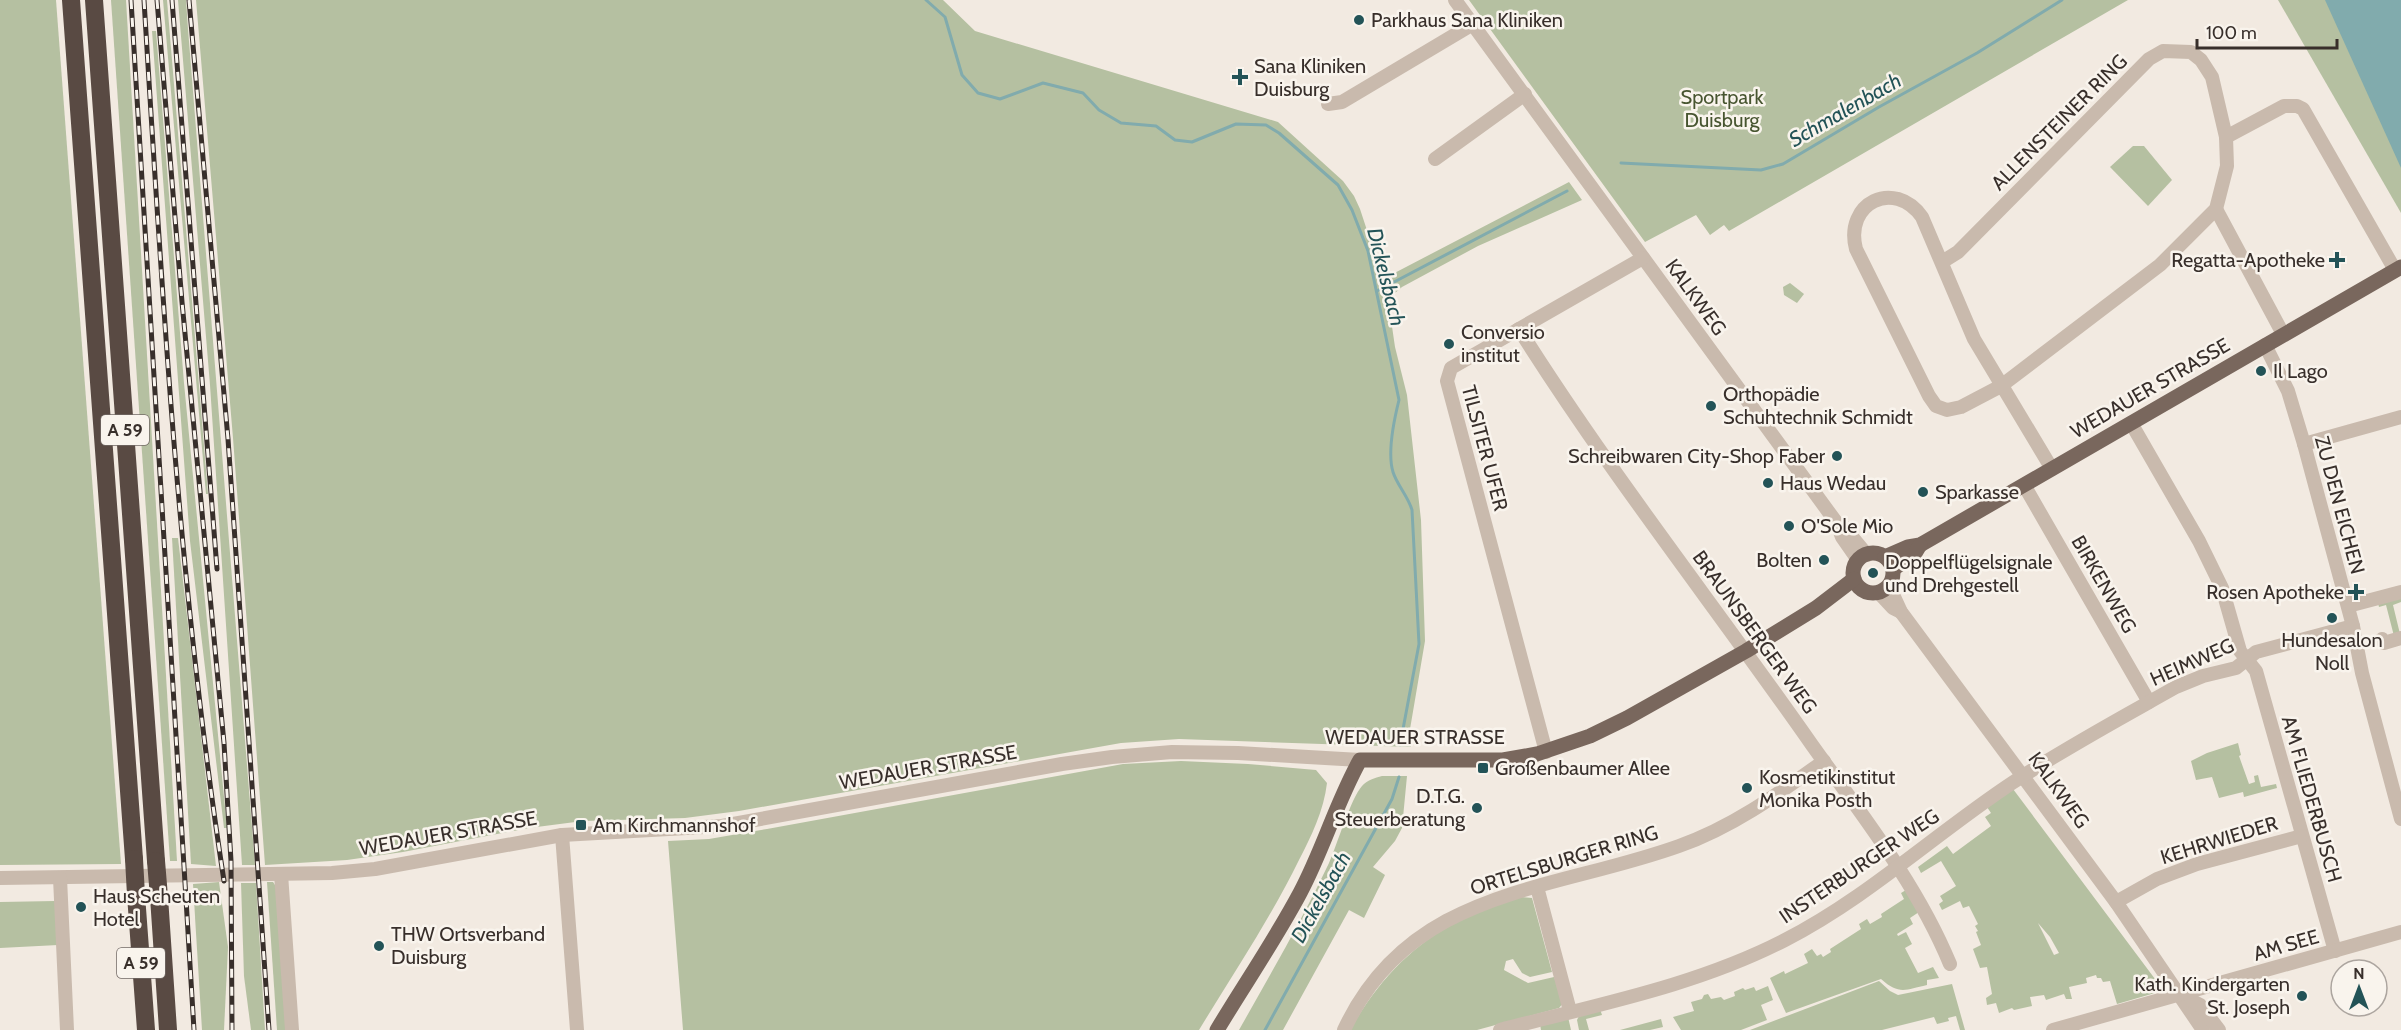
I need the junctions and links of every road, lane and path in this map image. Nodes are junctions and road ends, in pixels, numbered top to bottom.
1 (71, 0) edge
2 (94, 0) edge
3 (1455, 0) edge
4 (1473, 24) junction
5 (1525, 94) junction
6 (1329, 104) dead end
7 (2226, 137) junction
8 (1435, 159) dead end
9 (2216, 209) junction
10 (1643, 258) junction
11 (1942, 262) junction
12 (2398, 268) edge
13 (1519, 329) junction
14 (2283, 334) junction
15 (2265, 345) junction
16 (2001, 386) junction
17 (2401, 417) edge
18 (2131, 423) junction
19 (2304, 444) junction
20 (2052, 469) junction
21 (2024, 485) junction
22 (1862, 557) junction
23 (1889, 564) junction
24 (1857, 584) junction
25 (1884, 589) junction
26 (2401, 591) edge
27 (2348, 606) junction
28 (2353, 626) junction
29 (2401, 638) edge
30 (2382, 639) dead end
31 (1746, 651) junction
32 (2247, 659) junction
33 (2149, 702) junction
34 (1546, 752) junction
35 (1359, 760) junction
36 (1824, 761) junction
37 (2024, 776) junction
38 (2401, 819) edge
39 (562, 835) junction
40 (2302, 836) junction
41 (1898, 866) junction
42 (281, 874) junction
43 (0, 878) edge
44 (60, 878) junction
45 (1537, 887) junction
46 (2116, 902) junction
47 (2401, 932) edge
48 (2335, 951) junction
49 (1950, 964) dead end
50 (2181, 995) junction
51 (1570, 1011) junction
52 (68, 1030) edge
53 (146, 1030) edge
54 (168, 1030) edge
55 (292, 1030) edge
56 (577, 1030) edge
57 (1217, 1030) edge
58 (1344, 1030) edge
59 (1500, 1030) edge
60 (2053, 1030) edge
61 (2203, 1030) edge
62 (2219, 1030) edge

1 - 53 highway, A 59, bridge
2 - 54 highway, A 59, bridge
3 - 4 street, KALKWEG
4 - 5 street, KALKWEG
4 - 6 street
5 - 8 street
5 - 10 street, KALKWEG
7 - 9 street, ALLENSTEINER RING
7 - 11 street, ALLENSTEINER RING
7 - 12 street
9 - 14 street
9 - 16 street, ALLENSTEINER RING
10 - 13 street, TILSITER UFER
10 - 22 street, KALKWEG
11 - 16 street
11 - 16 street, ALLENSTEINER RING
12 - 14 main road, WEDAUER STRASSE
13 - 31 street, BRAUNSBERGER WEG
13 - 34 street, TILSITER UFER
14 - 15 main road, WEDAUER STRASSE
15 - 18 main road, WEDAUER STRASSE
15 - 19 street, ZU DEN EICHEN
16 - 20 street
17 - 19 street
18 - 20 main road, WEDAUER STRASSE
18 - 32 street, AM FLIEDERBUSCH
19 - 27 street, ZU DEN EICHEN
20 - 21 main road, WEDAUER STRASSE
21 - 23 main road, WEDAUER STRASSE
21 - 33 street, BIRKENWEG
22 - 23 main road
22 - 24 main road
23 - 25 main road
24 - 25 main road
24 - 31 main road, WEDAUER STRASSE
25 - 37 street, KALKWEG
26 - 27 street
27 - 28 street, ZU DEN EICHEN
28 - 32 street, HEIMWEG
28 - 38 street, ZU DEN EICHEN
29 - 30 street
31 - 34 main road, WEDAUER STRASSE
31 - 36 street, BRAUNSBERGER WEG
32 - 33 street, HEIMWEG
32 - 40 street, AM FLIEDERBUSCH
33 - 37 street, HEIMWEG
34 - 35 main road, WEDAUER STRASSE
35 - 39 street, WEDAUER STRASSE
35 - 57 main road
36 - 41 street, BRAUNSBERGER WEG
36 - 45 street, ORTELSBURGER RING
37 - 41 street, INSTERBURGER WEG
37 - 46 street, KALKWEG
39 - 42 street, WEDAUER STRASSE
39 - 56 street
40 - 46 street, KEHRWIEDER
40 - 48 street, AM FLIEDERBUSCH
41 - 49 street, BRAUNSBERGER WEG
41 - 51 street, INSTERBURGER WEG
42 - 44 street, WEDAUER STRASSE
42 - 55 street
43 - 44 street, WEDAUER STRASSE
44 - 52 street
45 - 51 street
45 - 58 street, ORTELSBURGER RING
46 - 50 street, KALKWEG
47 - 48 street, AM SEE
48 - 50 street, AM SEE
50 - 60 street, AM SEE
50 - 61 street, KALKWEG
50 - 62 street, KALKWEG
51 - 59 street, INSTERBURGER WEG

